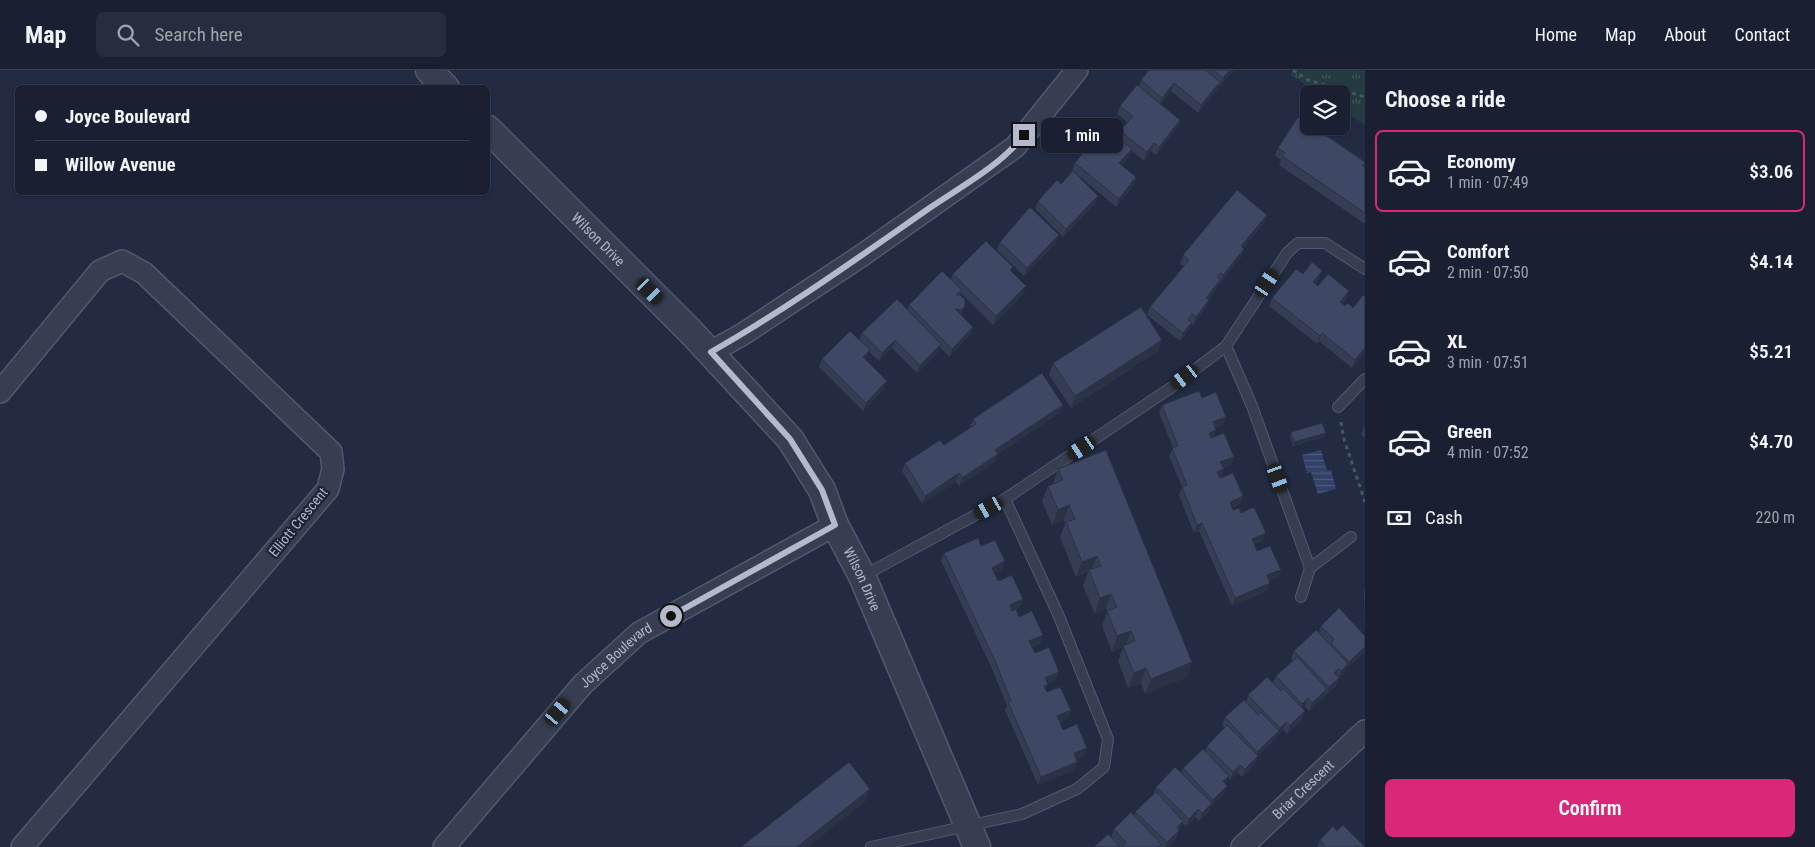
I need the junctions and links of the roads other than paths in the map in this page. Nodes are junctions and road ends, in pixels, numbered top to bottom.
1 (428, 70) edge
2 (1077, 70) edge
3 (443, 85) edge
4 (490, 131) edge
5 (1365, 270) edge
6 (1226, 346) junction
7 (711, 352) junction
8 (1365, 378) edge
9 (0, 392) edge
10 (1338, 407) road end
11 (1005, 499) junction
12 (835, 525) junction
13 (1351, 537) dead end
14 (1310, 568) junction
15 (862, 576) junction
16 (1301, 597) dead end
17 (1365, 732) edge
18 (972, 836) edge
19 (22, 847) edge
20 (444, 847) edge
21 (870, 847) edge
22 (1242, 847) edge

1 - 3 street
2 - 7 street
4 - 7 street, Wilson Drive
5 - 6 lane
6 - 11 lane
6 - 14 lane
7 - 12 street, Wilson Drive
8 - 10 lane
9 - 19 street, Elliott Crescent
11 - 15 lane
11 - 18 lane
12 - 15 street, Wilson Drive
12 - 20 street, Joyce Boulevard
13 - 14 lane
14 - 16 lane
15 - 18 street, Wilson Drive
17 - 22 street, Briar Crescent
18 - 21 lane

